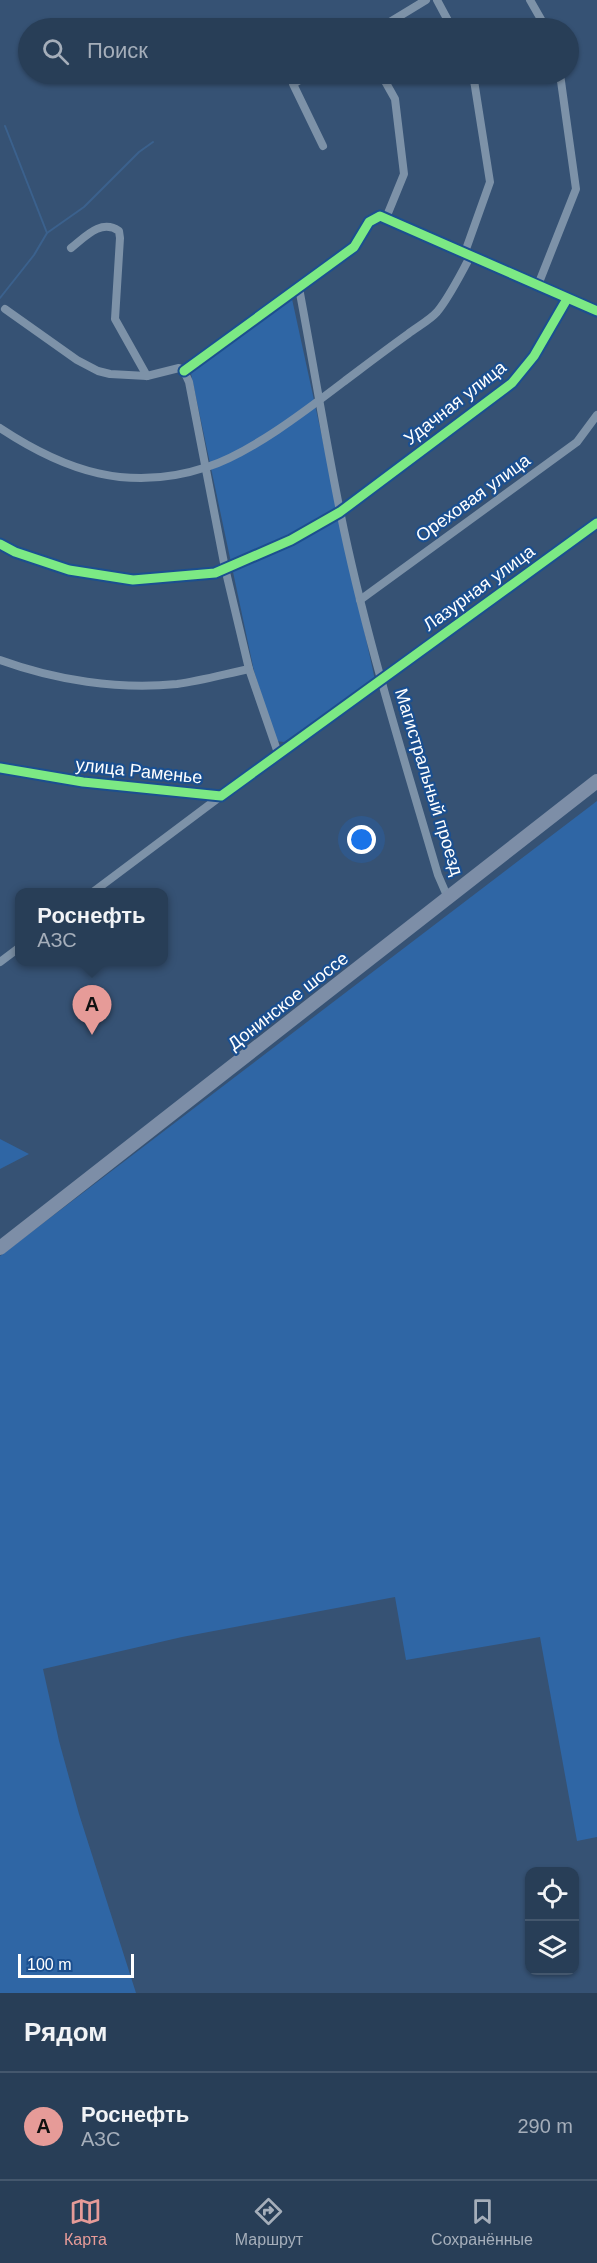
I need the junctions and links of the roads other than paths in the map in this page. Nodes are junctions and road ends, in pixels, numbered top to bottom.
1 (426, 0) edge
2 (437, 0) edge
3 (530, 0) edge
4 (396, 18) edge
5 (447, 18) edge
6 (540, 18) edge
7 (293, 84) edge
8 (387, 84) edge
9 (475, 84) edge
10 (561, 84) edge
11 (324, 146) dead end
12 (383, 217) junction
13 (71, 248) dead end
14 (467, 254) junction
15 (538, 285) junction
16 (299, 288) junction
17 (567, 299) junction
18 (6, 309) dead end
19 (597, 311) edge
20 (184, 371) junction
21 (147, 376) junction
22 (320, 400) junction
23 (597, 416) edge
24 (0, 428) edge
25 (206, 468) junction
26 (340, 512) junction
27 (597, 523) edge
28 (0, 544) edge
29 (225, 568) junction
30 (360, 600) junction
31 (0, 660) edge
32 (249, 669) junction
33 (381, 680) junction
34 (278, 753) junction
35 (0, 768) edge
36 (597, 781) edge
37 (221, 796) junction
38 (98, 888) edge
39 (448, 898) junction
40 (15, 951) edge
41 (0, 962) edge
42 (0, 1248) edge

1 - 4 street
2 - 5 street
3 - 6 street
7 - 11 street
8 - 12 street
9 - 14 street
10 - 15 street
12 - 14 street
12 - 16 street
13 - 21 street
14 - 15 street
14 - 22 street
15 - 17 street
16 - 20 street
16 - 22 street, Магистральный проезд
17 - 19 street
17 - 26 street, Удачная улица
18 - 21 street
20 - 21 street
20 - 25 street
22 - 25 street
22 - 26 street, Магистральный проезд
23 - 30 street, Ореховая улица
24 - 25 street
25 - 29 street
26 - 29 street, Удачная улица
26 - 30 street, Магистральный проезд
27 - 33 street, Лазурная улица
28 - 29 street, Удачная улица
29 - 32 street
30 - 33 street, Магистральный проезд
31 - 32 street
32 - 34 street
33 - 34 street, улица Раменье
33 - 39 street, Магистральный проезд
34 - 37 street, улица Раменье
35 - 37 street, улица Раменье
36 - 39 main road, Донинское шоссе
37 - 38 street
39 - 42 main road, Донинское шоссе
40 - 41 street

